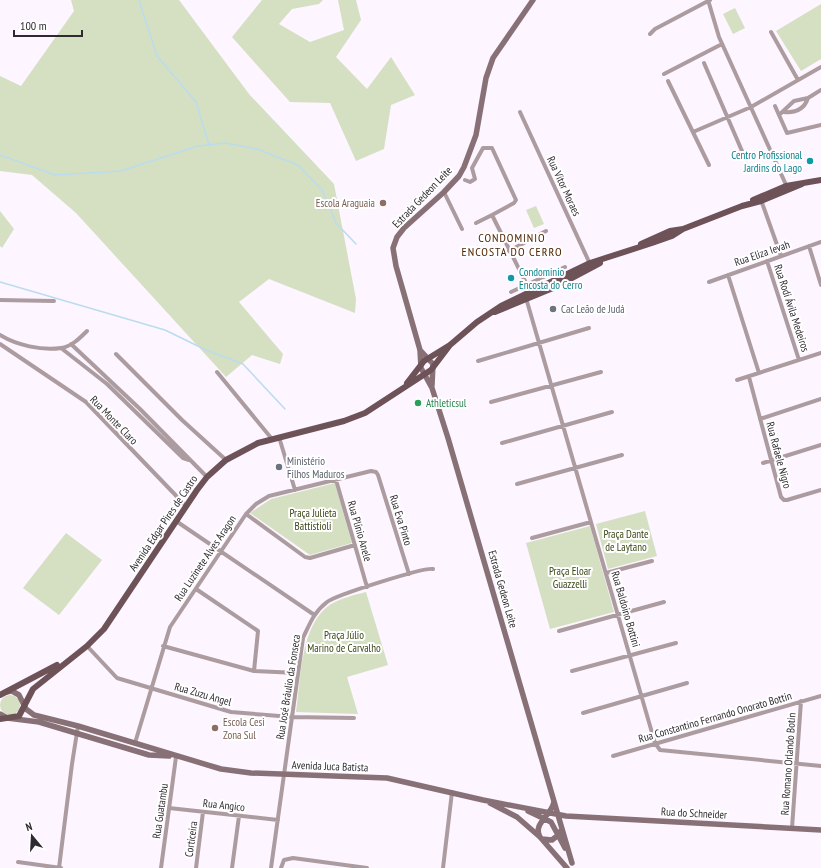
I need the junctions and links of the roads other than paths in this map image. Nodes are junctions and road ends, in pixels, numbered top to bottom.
1 (533, 0) edge
2 (709, 0) edge
3 (771, 32) dead end
4 (650, 34) dead end
5 (722, 44) junction
6 (704, 63) dead end
7 (821, 67) edge
8 (664, 74) dead end
9 (798, 80) junction
10 (668, 81) dead end
11 (821, 90) edge
12 (808, 98) junction
13 (775, 106) dead end
14 (751, 107) junction
15 (520, 112) dead end
16 (784, 112) junction
17 (779, 115) junction
18 (728, 117) junction
19 (821, 125) edge
20 (693, 132) junction
21 (742, 151) dead end
22 (709, 165) dead end
23 (465, 180) dead end
24 (821, 180) edge
25 (787, 188) junction
26 (444, 192) junction
27 (761, 199) junction
28 (492, 214) junction
29 (476, 223) dead end
30 (462, 229) dead end
31 (546, 231) dead end
32 (821, 242) edge
33 (809, 246) junction
34 (509, 251) junction
35 (781, 256) junction
36 (767, 261) junction
37 (591, 265) junction
38 (565, 267) dead end
39 (728, 275) junction
40 (708, 282) dead end
41 (526, 284) junction
42 (821, 285) edge
43 (511, 292) dead end
44 (527, 295) junction
45 (0, 300) edge
46 (54, 301) dead end
47 (589, 328) dead end
48 (87, 331) dead end
49 (0, 335) edge
50 (540, 343) junction
51 (0, 344) edge
52 (71, 344) junction
53 (450, 344) junction
54 (62, 348) junction
55 (420, 350) junction
56 (821, 353) edge
57 (116, 354) dead end
58 (429, 358) junction
59 (799, 360) junction
60 (478, 361) dead end
61 (421, 364) junction
62 (434, 367) junction
63 (217, 372) dead end
64 (602, 372) dead end
65 (759, 373) junction
66 (425, 374) junction
67 (749, 377) junction
68 (737, 380) dead end
69 (405, 386) junction
70 (552, 386) junction
71 (432, 388) junction
72 (821, 399) edge
73 (491, 402) dead end
74 (140, 409) junction
75 (612, 412) dead end
76 (136, 413) junction
77 (760, 419) junction
78 (564, 426) junction
79 (279, 437) junction
80 (272, 439) junction
81 (502, 443) dead end
82 (821, 445) edge
83 (622, 455) dead end
84 (189, 460) junction
85 (226, 460) junction
86 (771, 461) junction
87 (763, 463) dead end
88 (576, 468) junction
89 (376, 472) joint
90 (207, 477) junction
91 (336, 480) junction
92 (517, 484) dead end
93 (295, 490) junction
94 (821, 490) edge
95 (186, 506) junction
96 (246, 514) junction
97 (176, 521) junction
98 (592, 522) junction
99 (532, 538) dead end
100 (355, 545) junction
101 (221, 552) junction
102 (652, 561) dead end
103 (433, 569) dead end
104 (606, 573) junction
105 (408, 574) junction
106 (367, 587) junction
107 (196, 589) junction
108 (664, 602) dead end
109 (313, 614) junction
110 (618, 614) junction
111 (559, 631) dead end
112 (676, 642) dead end
113 (87, 646) junction
114 (163, 646) junction
115 (630, 654) junction
116 (71, 657) junction
117 (254, 671) junction
118 (572, 671) dead end
119 (298, 673) junction
120 (687, 683) dead end
121 (150, 689) junction
122 (2, 694) edge
123 (642, 696) junction
124 (821, 696) edge
125 (801, 701) junction
126 (24, 705) junction
127 (584, 713) dead end
128 (0, 714) edge
129 (292, 717) junction
130 (10, 718) junction
131 (354, 718) dead end
132 (0, 719) edge
133 (78, 726) junction
134 (76, 734) junction
135 (135, 742) junction
136 (655, 743) junction
137 (151, 747) junction
138 (149, 755) junction
139 (613, 756) dead end
140 (176, 757) junction
141 (797, 764) junction
142 (821, 766) edge
143 (284, 774) junction
144 (452, 792) junction
145 (554, 797) junction
146 (483, 800) junction
147 (515, 806) junction
148 (169, 808) junction
149 (203, 812) junction
150 (550, 812) junction
151 (559, 814) junction
152 (239, 816) junction
153 (566, 816) junction
154 (546, 818) junction
155 (278, 820) junction
156 (561, 822) junction
157 (792, 828) junction
158 (821, 830) edge
159 (558, 833) junction
160 (540, 837) junction
161 (18, 862) dead end
162 (573, 866) edge
163 (60, 868) edge
164 (161, 868) edge
165 (196, 868) edge
166 (232, 868) edge
167 (271, 868) edge
168 (281, 868) edge
169 (367, 868) edge
170 (443, 868) edge
171 (567, 868) edge

1 - 26 main road, Estrada Gedeon Leite
2 - 4 street
2 - 5 street
3 - 9 street
5 - 8 street
5 - 14 street
6 - 18 street
7 - 9 street
9 - 14 street
10 - 20 street
11 - 12 street
12 - 16 street
12 - 16 street
13 - 17 street
14 - 18 street
14 - 25 street
15 - 37 street, Rua Vitor Moraes
16 - 17 street
17 - 19 street
18 - 20 street
18 - 21 street
20 - 22 street
23 - 28 street
24 - 25 main road, Avenida Edgar Pires de Castro
25 - 27 main road, Avenida Edgar Pires de Castro
26 - 30 street
26 - 55 main road, Estrada Gedeon Leite
27 - 35 street
27 - 37 main road, Avenida Edgar Pires de Castro
28 - 29 street
28 - 34 street, Rua Baldoino Bottini
31 - 34 street
32 - 33 street, Rua Eliza Ievah
33 - 35 street, Rua Eliza Ievah
33 - 42 street
34 - 41 street, Rua Baldoino Bottini
35 - 36 street, Rua Eliza Ievah
36 - 39 street, Rua Eliza Ievah
36 - 59 street, Rua Rodi Ávila Medeiros
37 - 44 main road, Avenida Edgar Pires de Castro
38 - 41 street
39 - 40 street, Rua Eliza Ievah
39 - 65 street
41 - 43 street
41 - 44 street, Rua Baldoino Bottini
44 - 50 street, Rua Baldoino Bottini
44 - 53 main road, Avenida Edgar Pires de Castro
45 - 46 street
47 - 50 street
48 - 52 street
49 - 54 street
50 - 60 street
50 - 70 street, Rua Baldoino Bottini
51 - 95 street, Rua Monte Claro
52 - 54 street
52 - 74 street
53 - 58 main road, Avenida Edgar Pires de Castro
53 - 62 main road, Avenida Edgar Pires de Castro
54 - 76 street
55 - 58 main road
55 - 61 main road, Estrada Gedeon Leite
56 - 59 street
57 - 85 street
58 - 61 main road, Avenida Edgar Pires de Castro
58 - 62 main road
59 - 65 street
61 - 66 main road, Estrada Gedeon Leite
61 - 69 main road, Avenida Edgar Pires de Castro
62 - 66 main road, Avenida Edgar Pires de Castro
62 - 71 main road, Estrada Gedeon Leite
63 - 80 street
64 - 70 street
65 - 67 street
66 - 69 main road, Avenida Edgar Pires de Castro
66 - 71 main road, Estrada Gedeon Leite
67 - 68 street
67 - 77 street, Rua Rafaele Nigro
69 - 79 main road, Avenida Edgar Pires de Castro
70 - 73 street
70 - 78 street, Rua Baldoino Bottini
71 - 145 main road, Estrada Gedeon Leite
72 - 77 street
74 - 76 street
74 - 84 street
75 - 78 street
76 - 84 street
77 - 86 street, Rua Rafaele Nigro
78 - 81 street
78 - 88 street, Rua Baldoino Bottini
79 - 80 main road, Avenida Edgar Pires de Castro
79 - 93 street
80 - 85 main road, Avenida Edgar Pires de Castro
82 - 86 street
83 - 88 street
84 - 90 street
85 - 90 main road, Avenida Edgar Pires de Castro
86 - 87 street
86 - 94 street, Rua Rafaele Nigro
88 - 92 street
88 - 98 street, Rua Baldoino Bottini
89 - 91 street, Rua Luzinete Alves Aragon
89 - 105 street, Rua Eva Pinto
90 - 95 main road, Avenida Edgar Pires de Castro
91 - 93 street, Rua Luzinete Alves Aragon
91 - 100 street, Rua Plínio Anele
93 - 96 street, Rua Luzinete Alves Aragon
95 - 97 main road, Avenida Edgar Pires de Castro
96 - 100 street
96 - 101 street, Rua Luzinete Alves Aragon
97 - 101 street
97 - 113 main road, Avenida Edgar Pires de Castro
98 - 99 street
98 - 104 street, Rua Baldoino Bottini
100 - 106 street, Rua Plínio Anele
101 - 107 street, Rua Luzinete Alves Aragon
101 - 109 street
102 - 104 street
103 - 105 street, Rua José Bráulio da Fonseca
104 - 110 street, Rua Baldoino Bottini
105 - 106 street, Rua José Bráulio da Fonseca
106 - 109 street, Rua José Bráulio da Fonseca
107 - 114 street, Rua Luzinete Alves Aragon
107 - 117 street
108 - 110 street
109 - 119 street, Rua José Bráulio da Fonseca
110 - 111 street
110 - 115 street, Rua Baldoino Bottini
112 - 115 street
113 - 116 main road, Avenida Edgar Pires de Castro
113 - 121 street, Rua Zuzu Angel
114 - 117 street
114 - 121 street, Rua Luzinete Alves Aragon
115 - 118 street
115 - 123 street, Rua Baldoino Bottini
116 - 122 main road, Avenida Edgar Pires de Castro
116 - 126 main road, Avenida Edgar Pires de Castro
117 - 119 street
119 - 129 street, Rua José Bráulio da Fonseca
120 - 123 street
121 - 129 street, Rua Zuzu Angel
121 - 135 street, Rua Luzinete Alves Aragon
122 - 126 main road, Avenida Juca Batista
123 - 127 street
123 - 136 street, Rua Baldoino Bottini
124 - 125 street, Rua Constantino Fernando Onorato Bottin
125 - 136 street, Rua Constantino Fernando Onorato Bottin
125 - 141 street, Rua Romano Orlando Botin
126 - 130 main road, Avenida Edgar Pires de Castro
126 - 133 main road, Avenida Juca Batista
128 - 130 main road, Avenida Juca Batista
129 - 131 street, Rua Zuzu Angel
129 - 143 street, Rua José Bráulio da Fonseca
130 - 132 main road, Avenida Juca Batista
130 - 134 main road, Avenida Juca Batista
133 - 134 street
133 - 135 main road, Avenida Juca Batista
134 - 138 main road, Avenida Juca Batista
134 - 163 street
135 - 137 main road, Avenida Juca Batista
136 - 139 street, Rua Constantino Fernando Onorato Bottin
136 - 141 street
137 - 138 main road
137 - 140 main road, Avenida Juca Batista
138 - 140 main road, Avenida Juca Batista
140 - 143 main road, Avenida Juca Batista
140 - 148 street, Rua Guatambu
141 - 142 street
141 - 157 street, Rua Romano Orlando Botin
143 - 144 main road, Avenida Juca Batista
143 - 155 street, Rua José Bráulio da Fonseca
144 - 146 main road, Avenida Juca Batista
144 - 170 street
145 - 150 main road
145 - 151 main road, Estrada Gedeon Leite
146 - 147 main road, Avenida Juca Batista
146 - 160 main road, Avenida Juca Batista
147 - 150 main road, Avenida Juca Batista
147 - 154 main road, Avenida Juca Batista
148 - 149 street, Rua Angico
148 - 164 street, Rua Guatambu
149 - 152 street, Rua Angico
149 - 165 street, Corticeira
150 - 151 main road, Avenida Juca Batista
150 - 154 main road
151 - 153 main road, Rua do Schneider
151 - 156 main road, Estrada Gedeon Leite
152 - 155 street, Rua Angico
152 - 166 street
153 - 156 main road
153 - 157 main road, Rua do Schneider
154 - 159 main road
154 - 160 main road
155 - 167 street, Rua José Bráulio da Fonseca
156 - 159 main road
156 - 162 main road
157 - 158 main road, Rua do Schneider
159 - 160 main road
159 - 162 main road
160 - 171 main road, Avenida Juca Batista
161 - 163 street
168 - 169 street

